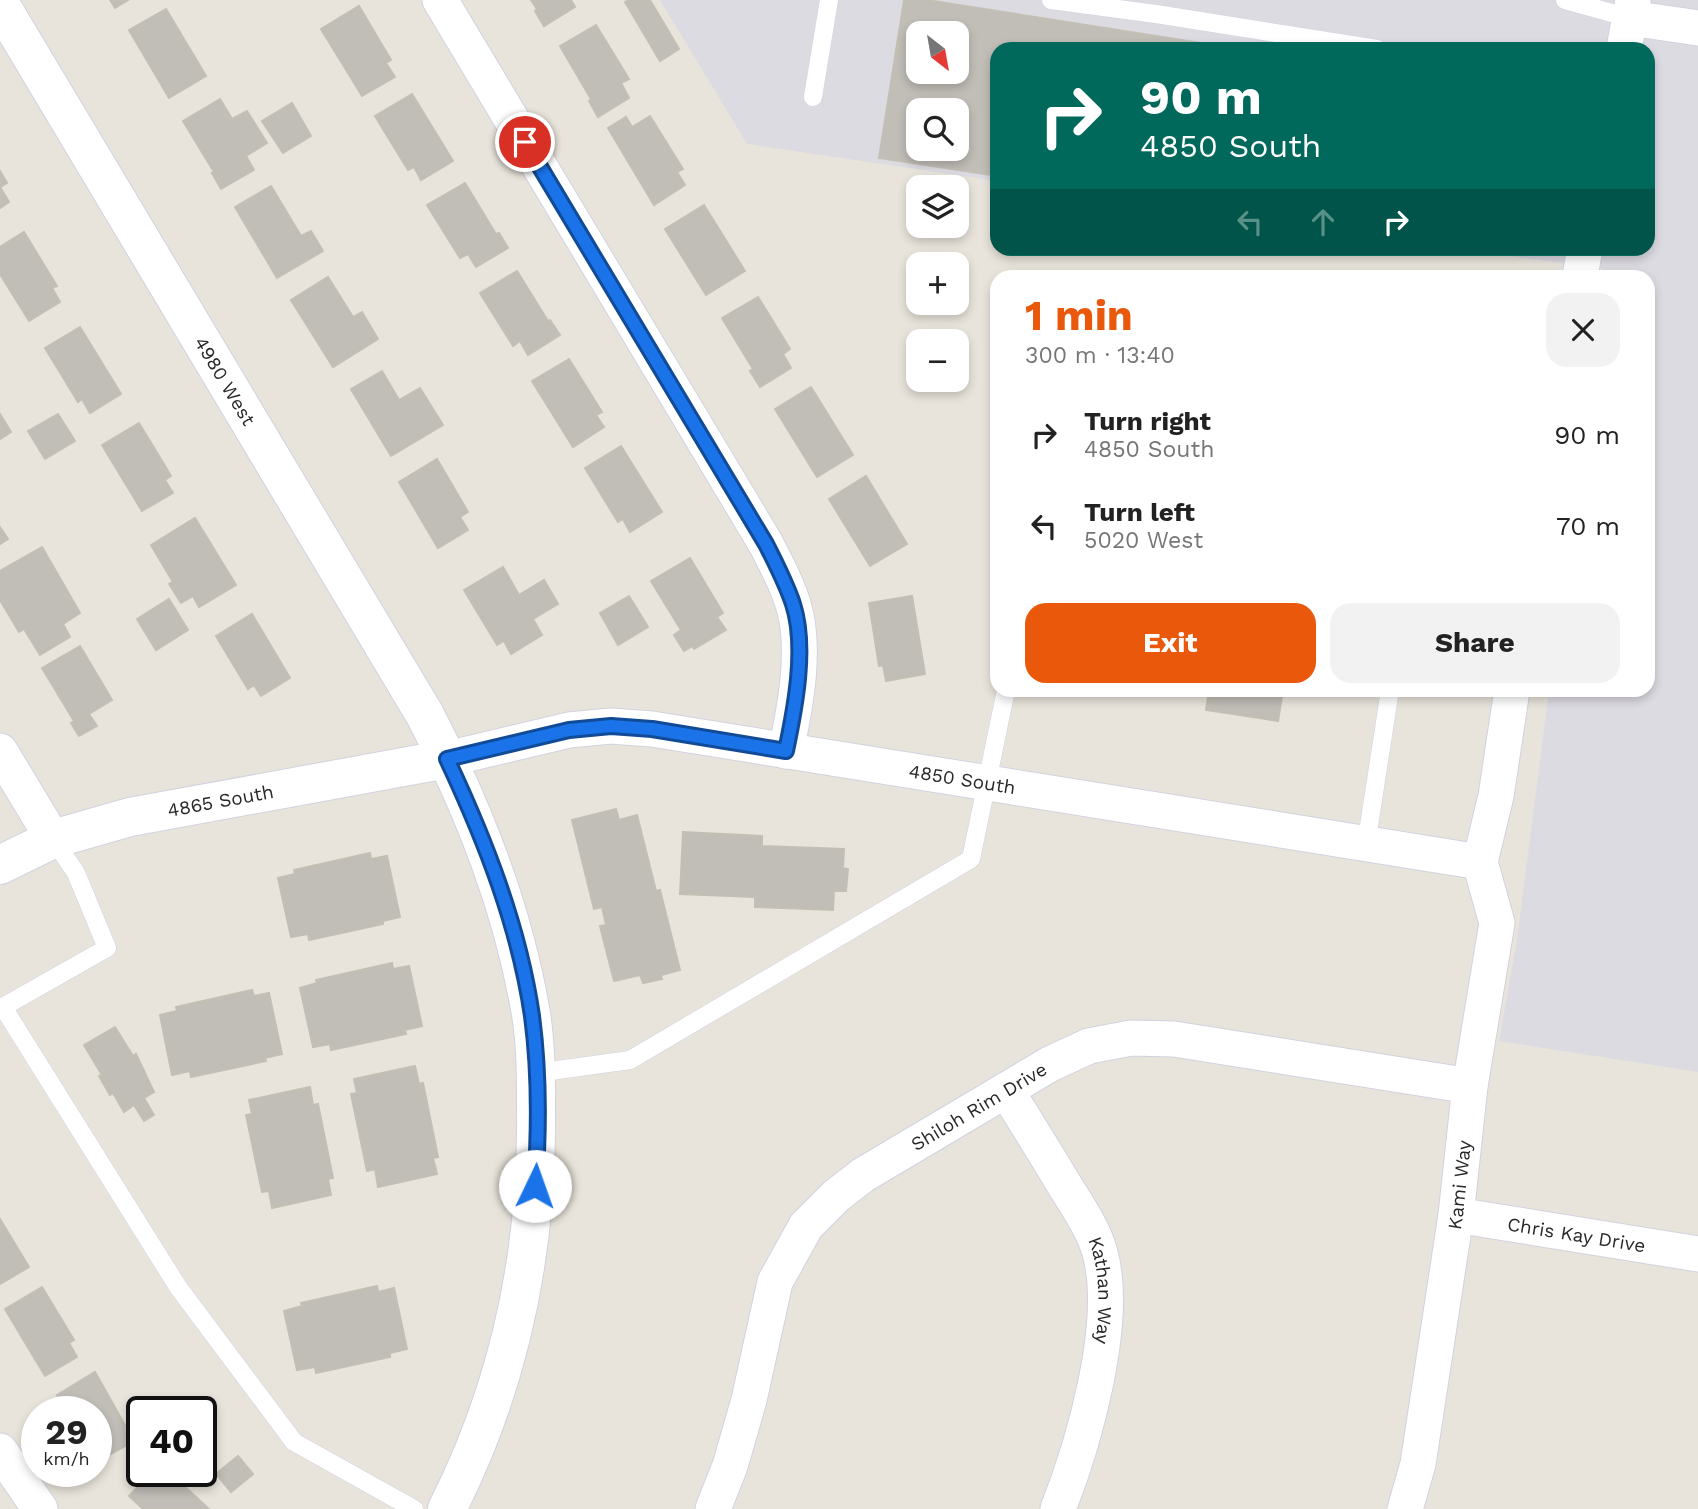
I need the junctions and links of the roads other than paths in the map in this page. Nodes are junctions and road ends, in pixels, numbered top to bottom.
1 (440, 0) edge
2 (830, 0) edge
3 (1051, 0) edge
4 (1565, 0) edge
5 (0, 4) edge
6 (1629, 22) edge
7 (1698, 28) edge
8 (1333, 42) edge
9 (813, 97) dead end
10 (1005, 697) edge
11 (1389, 697) edge
12 (1511, 697) edge
13 (0, 751) edge
14 (786, 751) junction
15 (447, 759) junction
16 (988, 782) junction
17 (53, 839) junction
18 (1366, 845) junction
19 (1480, 862) junction
20 (0, 865) edge
21 (536, 1073) junction
22 (1470, 1086) junction
23 (1006, 1090) junction
24 (1456, 1215) junction
25 (1698, 1254) edge
26 (0, 1451) edge
27 (40, 1509) edge
28 (414, 1509) edge
29 (447, 1509) edge
30 (713, 1509) edge
31 (1058, 1509) edge
32 (1405, 1509) edge

1 - 14 street
2 - 9 lane
3 - 8 lane
4 - 6 lane
5 - 15 street, 4980 West
6 - 7 street
10 - 16 lane
11 - 18 lane
12 - 19 street
13 - 17 street
14 - 15 street, 4850 South
14 - 16 street, 4850 South
15 - 17 street, 4865 South
15 - 21 street, 4980 West
16 - 18 street, 4850 South
16 - 21 lane
17 - 20 street, 4865 South
17 - 28 lane
18 - 19 street, 4850 South
19 - 22 street, Kami Way
21 - 29 street, 4980 West
22 - 23 street, Shiloh Rim Drive
22 - 24 street, Kami Way
23 - 30 street, Shiloh Rim Drive
23 - 31 street, Kathan Way
24 - 25 street, Chris Kay Drive
24 - 32 street, Kami Way
26 - 27 street

